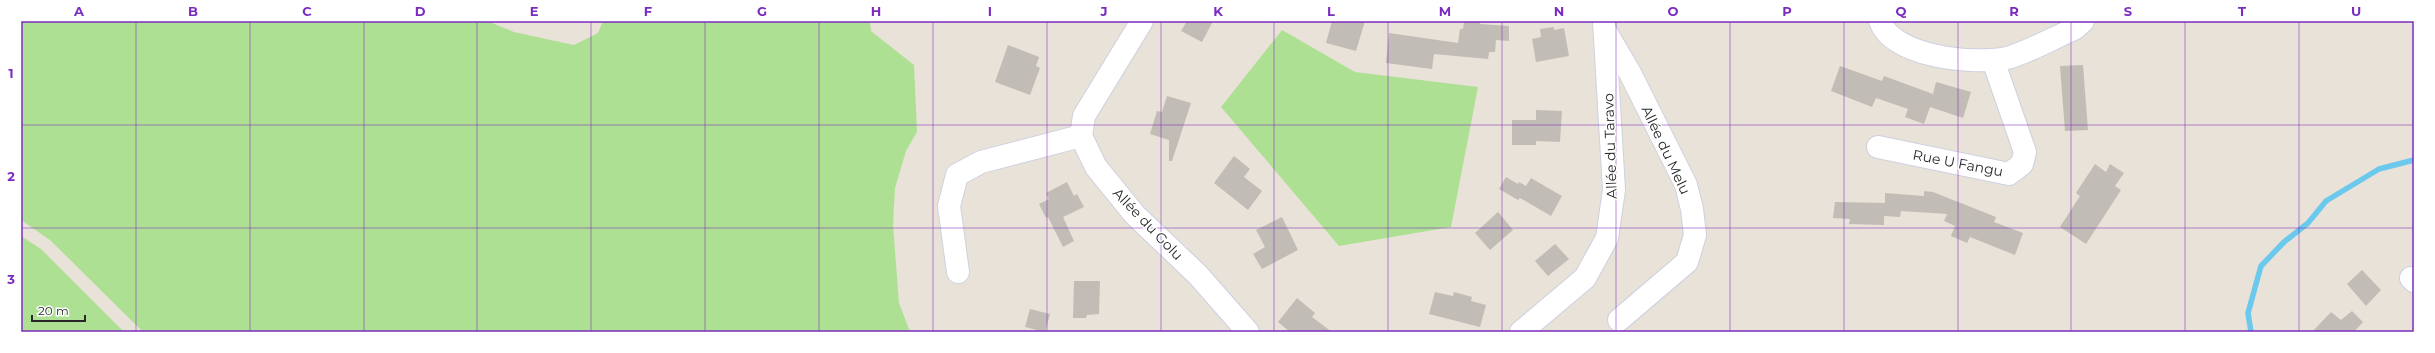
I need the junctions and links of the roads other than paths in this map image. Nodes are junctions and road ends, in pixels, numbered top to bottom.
1 (1142, 21) edge
2 (1880, 21) edge
3 (2083, 21) edge
4 (1604, 25) edge
5 (1993, 60) junction
6 (1081, 136) junction
7 (1878, 147) dead end
8 (958, 272) dead end
9 (1619, 320) dead end
10 (1248, 332) edge
11 (1521, 332) edge

1 - 6 street
2 - 5 street
3 - 5 street
4 - 9 street, Allée du Melu
4 - 11 street, Allée du Taravo
5 - 7 street, Rue U Fangu
6 - 8 street
6 - 10 street, Allée du Golu

